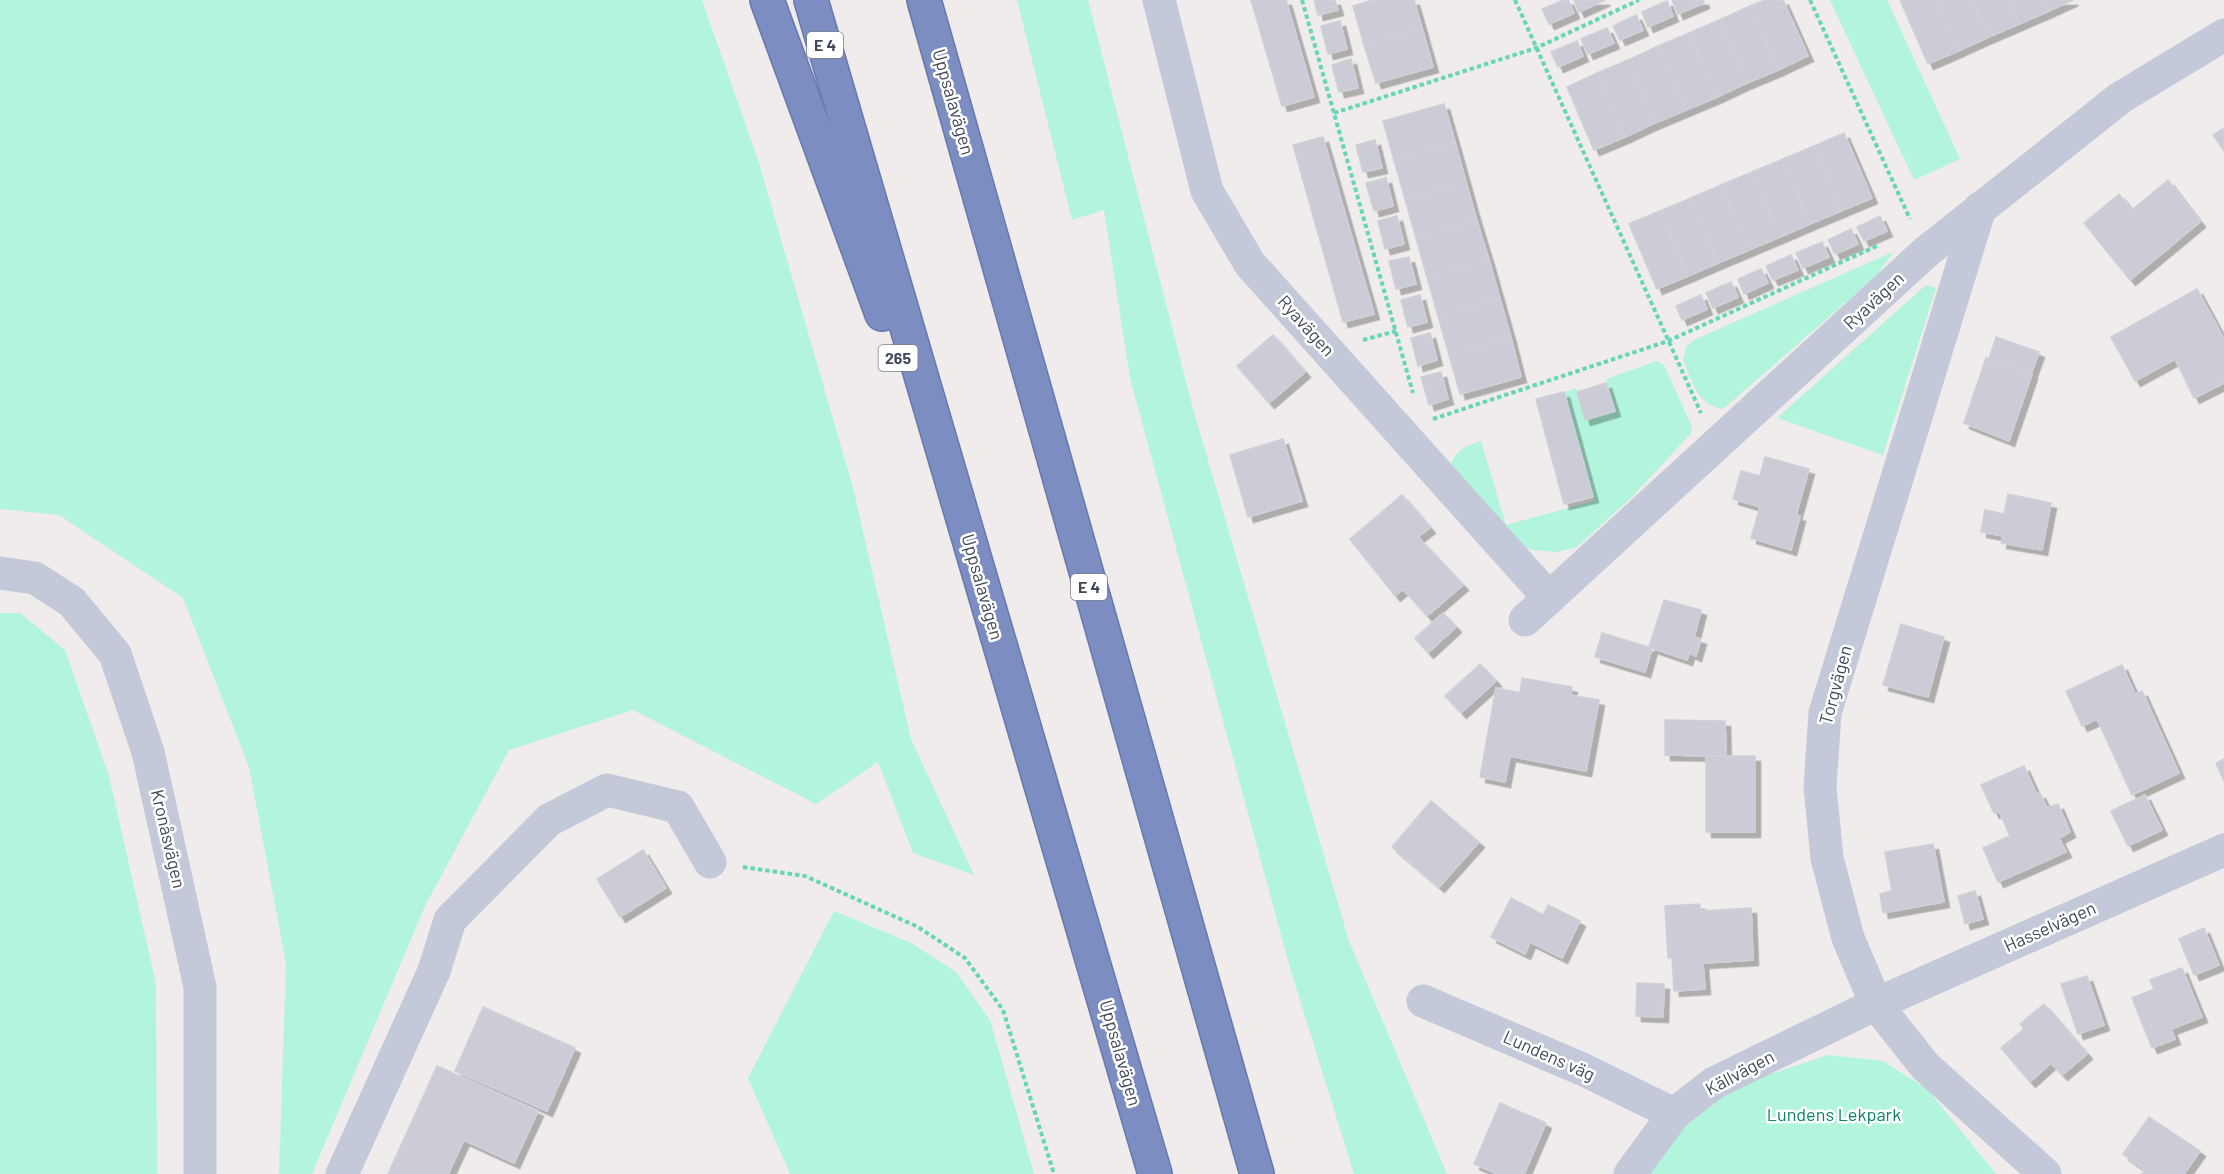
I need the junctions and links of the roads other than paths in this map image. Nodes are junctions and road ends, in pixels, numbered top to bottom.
1 (767, 0) edge
2 (811, 0) edge
3 (924, 0) edge
4 (1159, 0) edge
5 (2224, 35) edge
6 (1980, 208) junction
7 (0, 573) edge
8 (1549, 598) junction
9 (986, 599) junction
10 (1525, 620) dead end
11 (2224, 850) edge
12 (710, 862) road end
13 (1423, 1001) dead end
14 (1876, 1004) junction
15 (1674, 1114) junction
16 (200, 1174) edge
17 (342, 1174) edge
18 (1155, 1174) edge
19 (1257, 1174) edge
20 (1630, 1174) edge
21 (2045, 1174) edge

1 - 9 highway, 265
2 - 9 highway, Uppsalavägen / E 4
3 - 19 highway, Uppsalavägen / E 4
4 - 8 street, Ryavägen
5 - 6 street, Ryavägen
6 - 8 street, Ryavägen
6 - 14 street, Torgvägen
7 - 16 street, Kronåsvägen
8 - 10 street, Ryavägen
9 - 18 highway, Uppsalavägen / E 4
11 - 14 street, Hasselvägen
12 - 17 street
13 - 15 street, Lundens väg
14 - 15 street, Källvägen
14 - 21 street, Torgvägen
15 - 20 street, Källvägen

